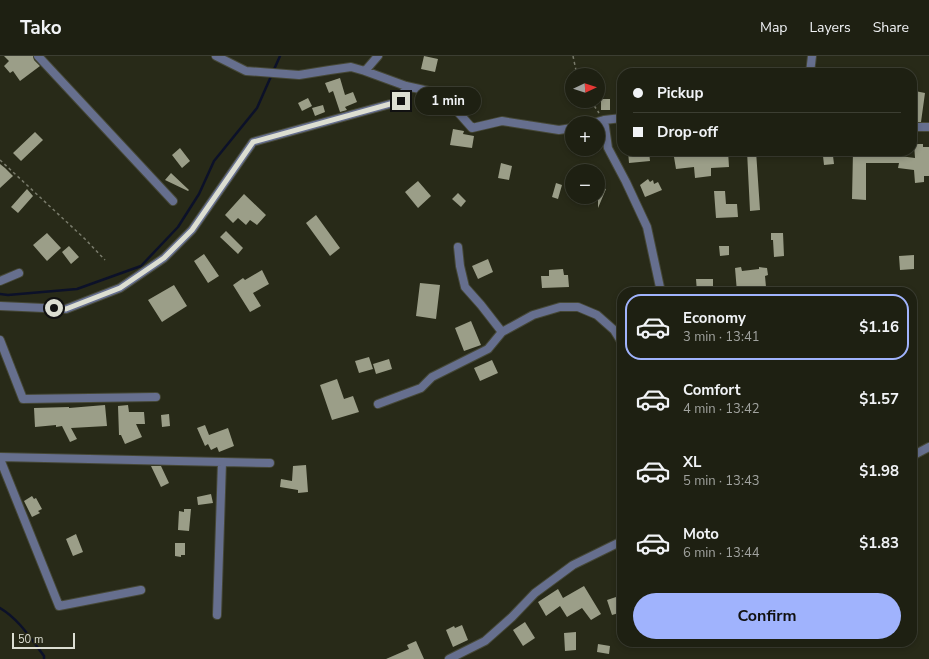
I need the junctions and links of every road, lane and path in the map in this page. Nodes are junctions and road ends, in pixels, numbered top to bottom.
1 (38, 56) edge
2 (216, 56) edge
3 (378, 56) edge
4 (572, 56) edge
5 (812, 56) edge
6 (575, 68) edge
7 (811, 68) edge
8 (365, 71) junction
9 (406, 86) junction
10 (617, 119) edge
11 (605, 120) edge
12 (605, 127) edge
13 (917, 127) edge
14 (929, 127) edge
15 (565, 129) edge
16 (0, 160) edge
17 (173, 201) dead end
18 (458, 247) dead end
19 (105, 260) dead end
20 (19, 273) dead end
21 (0, 282) edge
22 (660, 287) edge
23 (0, 306) edge
24 (502, 332) junction
25 (617, 335) edge
26 (0, 340) edge
27 (156, 397) dead end
28 (378, 404) dead end
29 (929, 447) edge
30 (917, 453) edge
31 (0, 458) edge
32 (222, 462) junction
33 (270, 463) dead end
34 (617, 543) edge
35 (141, 590) dead end
36 (217, 615) dead end
37 (449, 659) edge

1 - 17 street
2 - 8 street
3 - 8 street
4 - 6 path
5 - 7 street
8 - 9 street
9 - 15 street
9 - 23 street
10 - 11 street
12 - 22 street
13 - 14 street
16 - 19 path
18 - 24 street
20 - 21 street
24 - 25 street
24 - 28 street
26 - 27 street
29 - 30 street
31 - 32 street
31 - 35 street
32 - 33 street
32 - 36 street
34 - 37 street

